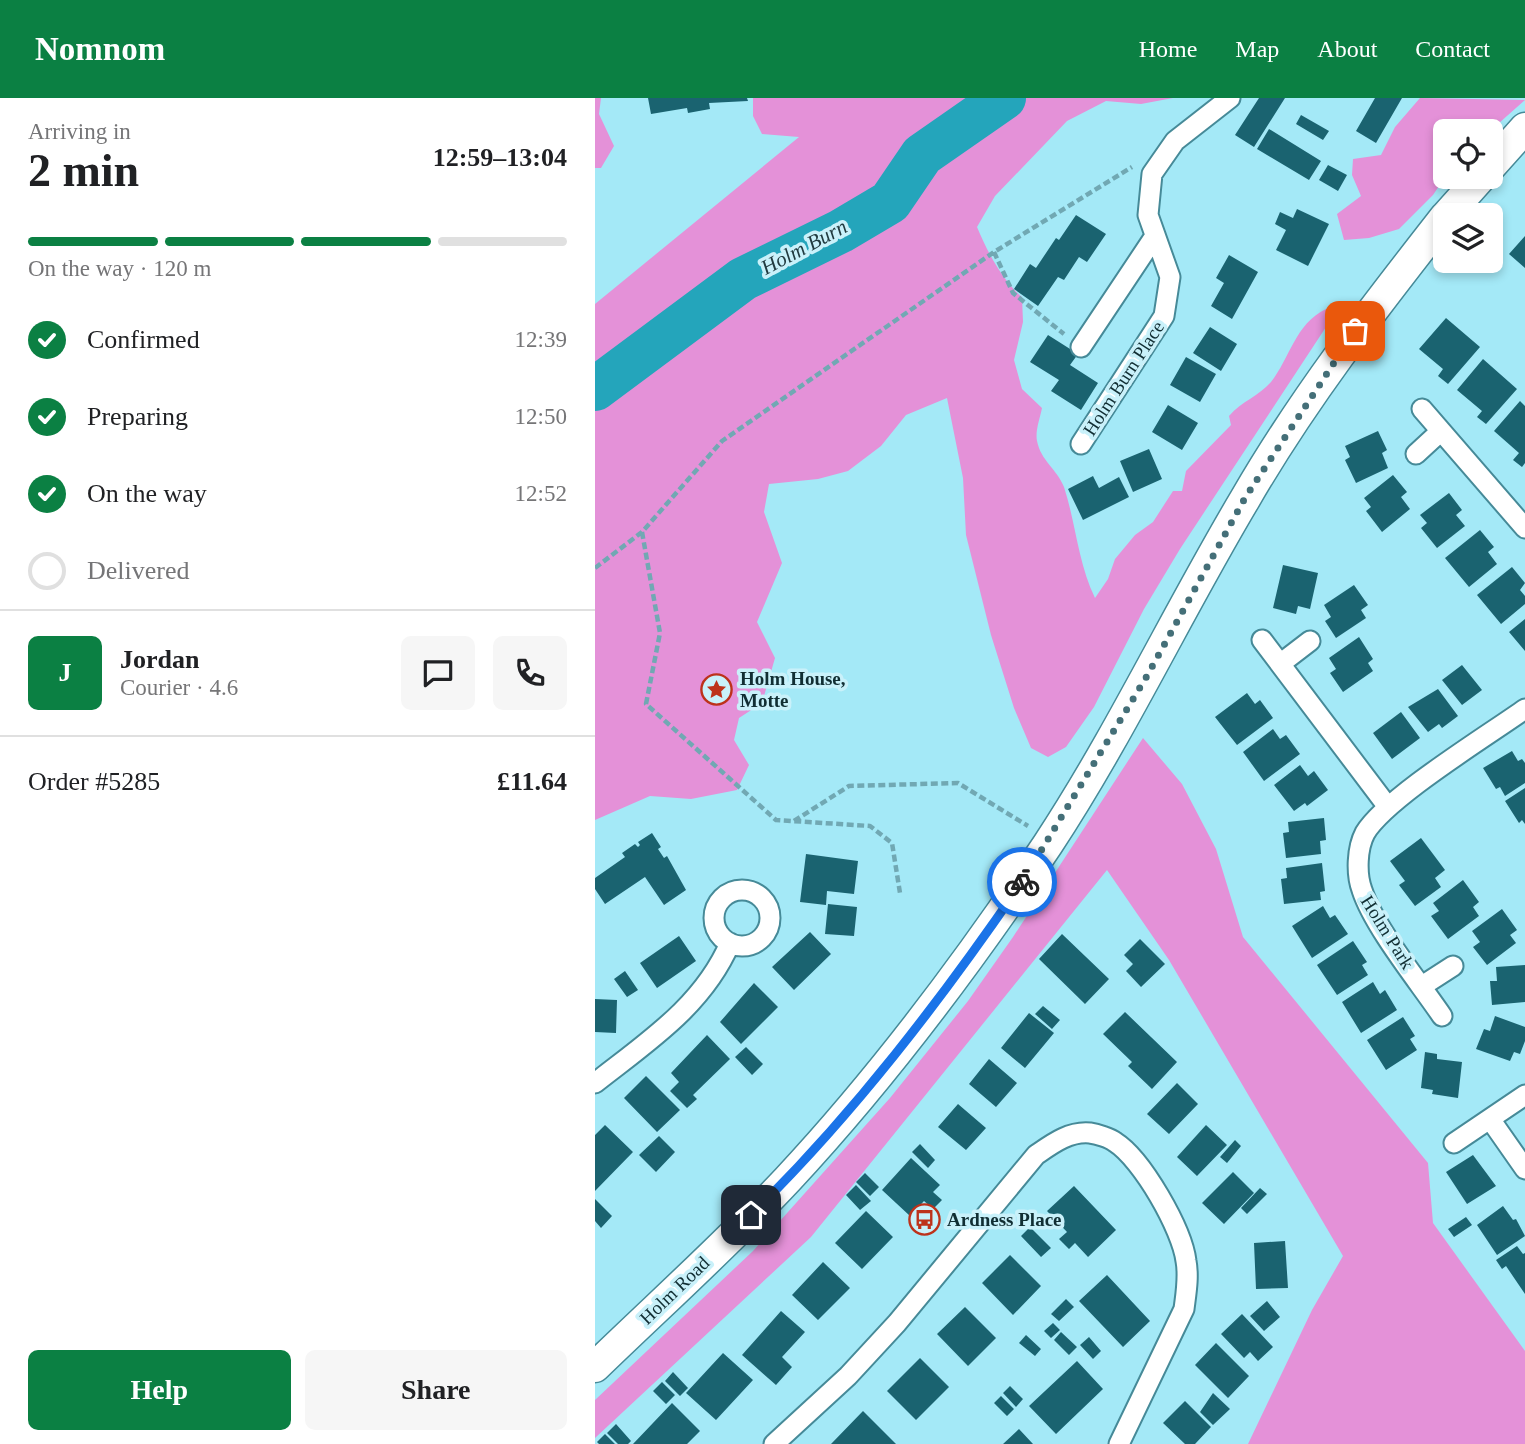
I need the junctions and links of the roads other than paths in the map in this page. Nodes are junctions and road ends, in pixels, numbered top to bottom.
1 (1230, 98) edge
2 (1525, 128) edge
3 (1503, 153) edge
4 (1470, 189) edge
5 (1458, 203) edge
6 (1433, 232) edge
7 (1155, 236) junction
8 (1081, 347) road end
9 (1422, 409) dead end
10 (1441, 431) junction
11 (1081, 444) dead end
12 (1416, 454) dead end
13 (1525, 528) edge
14 (1262, 639) dead end
15 (1310, 641) dead end
16 (1280, 664) junction
17 (1525, 709) edge
18 (1388, 807) junction
19 (730, 943) dead end
20 (1453, 966) dead end
21 (1422, 986) junction
22 (1441, 1016) dead end
23 (595, 1083) edge
24 (1525, 1095) edge
25 (1490, 1119) junction
26 (1454, 1143) dead end
27 (1525, 1169) edge
28 (595, 1367) edge
29 (773, 1444) edge
30 (1119, 1444) edge

1 - 7 street, Holm Burn Place
2 - 3 main road
4 - 5 main road, Holm Road
6 - 28 main road, Holm Road
7 - 8 street
7 - 11 street, Holm Burn Place
9 - 10 street
10 - 12 street
10 - 13 street
14 - 16 street
15 - 16 street
16 - 18 street
17 - 18 street, Holm Park
18 - 21 street, Holm Park
19 - 23 street
20 - 21 street
21 - 22 street, Holm Park
24 - 25 street
25 - 26 street
25 - 27 street
29 - 30 street

